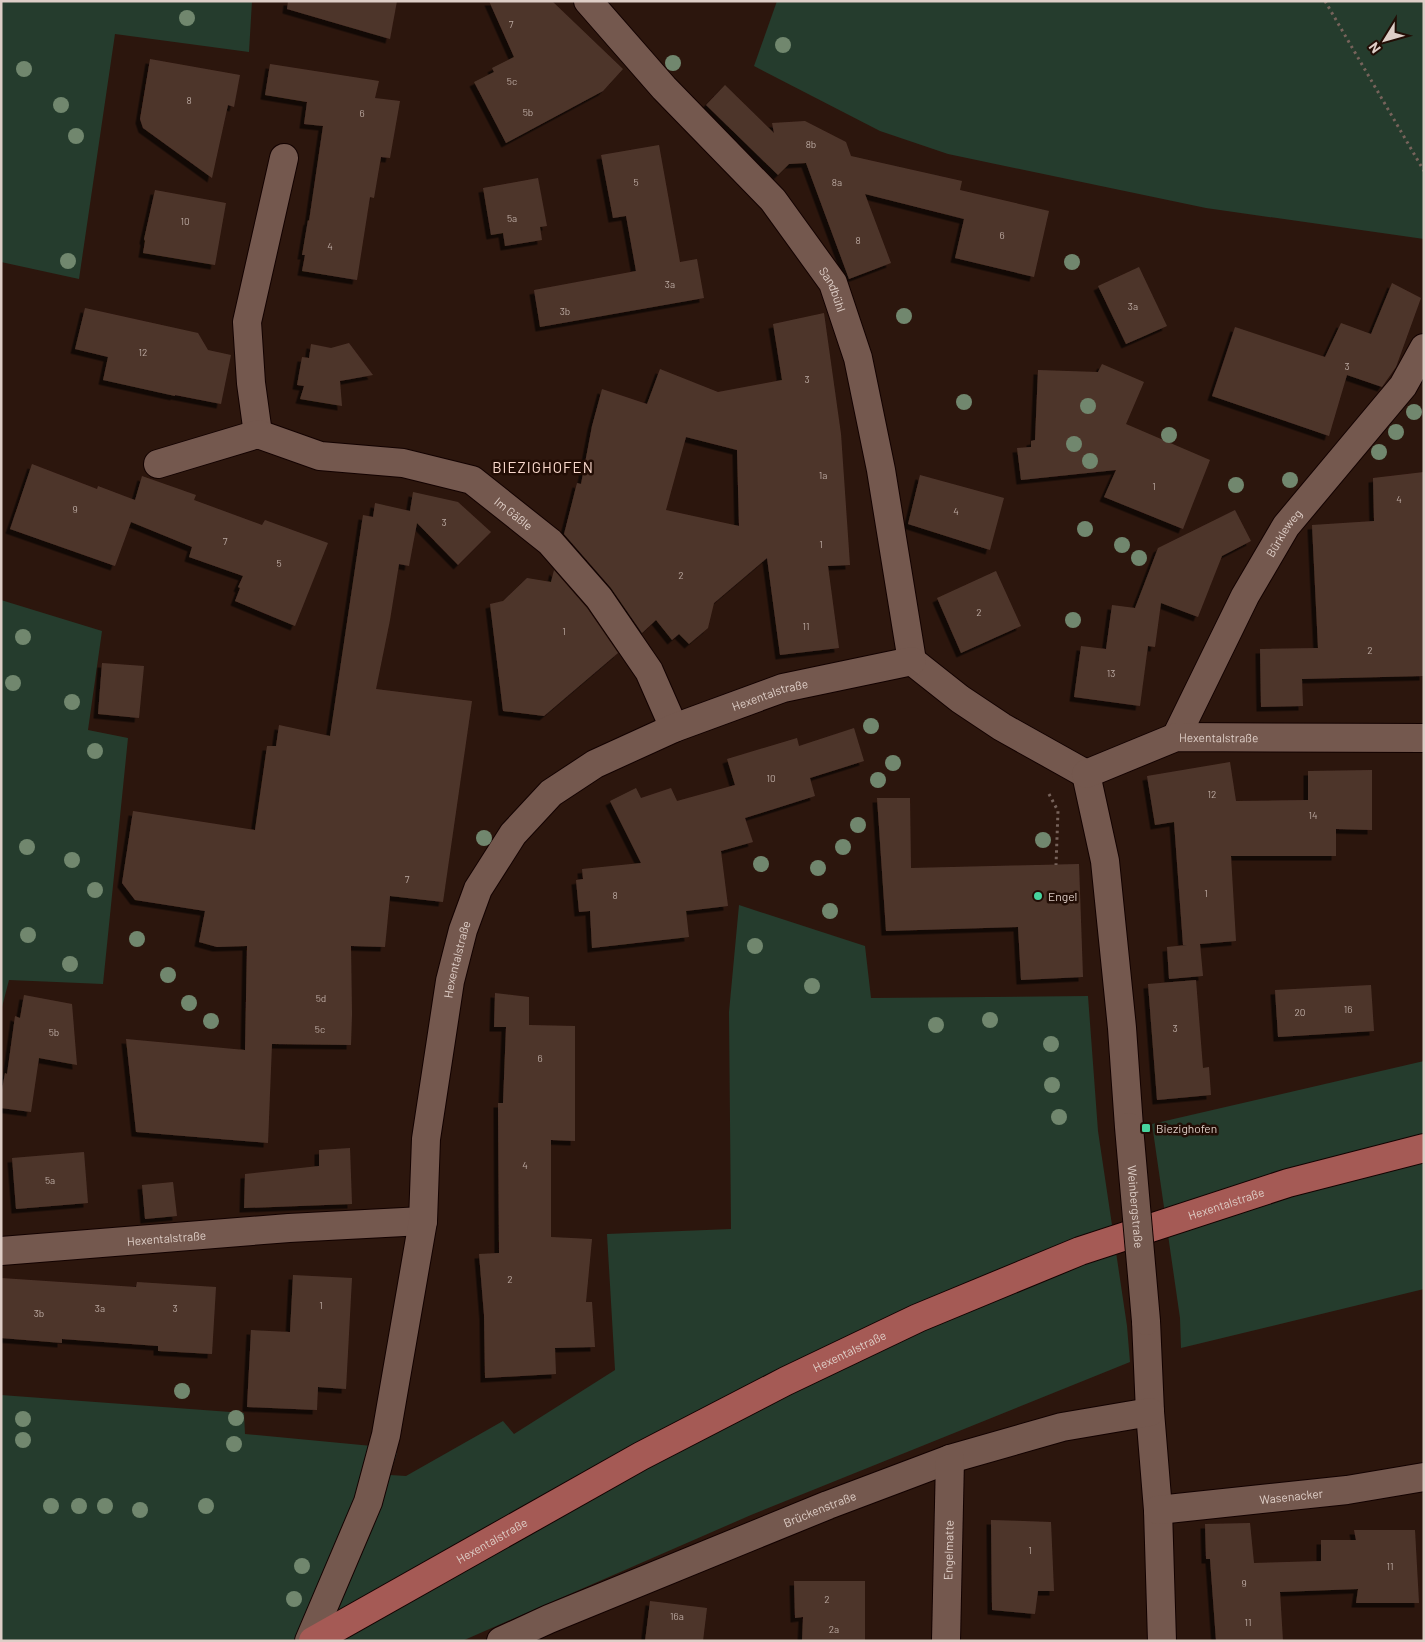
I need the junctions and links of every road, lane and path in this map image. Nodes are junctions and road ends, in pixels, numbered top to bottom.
1 (588, 1) edge
2 (1325, 1) edge
3 (284, 158) dead end
4 (1424, 171) edge
5 (1424, 348) edge
6 (258, 434) junction
7 (158, 464) dead end
8 (912, 661) junction
9 (674, 728) junction
10 (1176, 737) junction
11 (1424, 738) edge
12 (1086, 774) junction
13 (1044, 790) dead end
14 (1056, 865) dead end
15 (1424, 1148) edge
16 (423, 1221) junction
17 (1, 1251) edge
18 (1150, 1412) junction
19 (950, 1459) junction
20 (1424, 1477) edge
21 (1158, 1510) junction
22 (552, 1630) edge
23 (309, 1641) edge
24 (313, 1641) edge
25 (501, 1641) edge
26 (946, 1641) edge
27 (1162, 1641) edge

1 - 8 street, Sandbühl
2 - 4 path
3 - 6 street
5 - 10 street, Bürkleweg
6 - 7 street
6 - 9 street, Im Gäßle
8 - 9 street, Hexentalstraße
8 - 12 street
9 - 16 street, Hexentalstraße
10 - 11 street, Hexentalstraße
10 - 12 street, Hexentalstraße
12 - 18 street, Weinbergstraße, bridge
13 - 14 path
15 - 24 main road, Hexentalstraße
16 - 17 street, Hexentalstraße
16 - 23 street, Hexentalstraße
18 - 19 street, Brückenstraße
18 - 21 street, Weinbergstraße
19 - 22 street, Brückenstraße
19 - 26 street, Engelmatte
20 - 21 street, Wasenacker
21 - 27 street, Weinbergstraße
22 - 25 street, Brückenstraße

